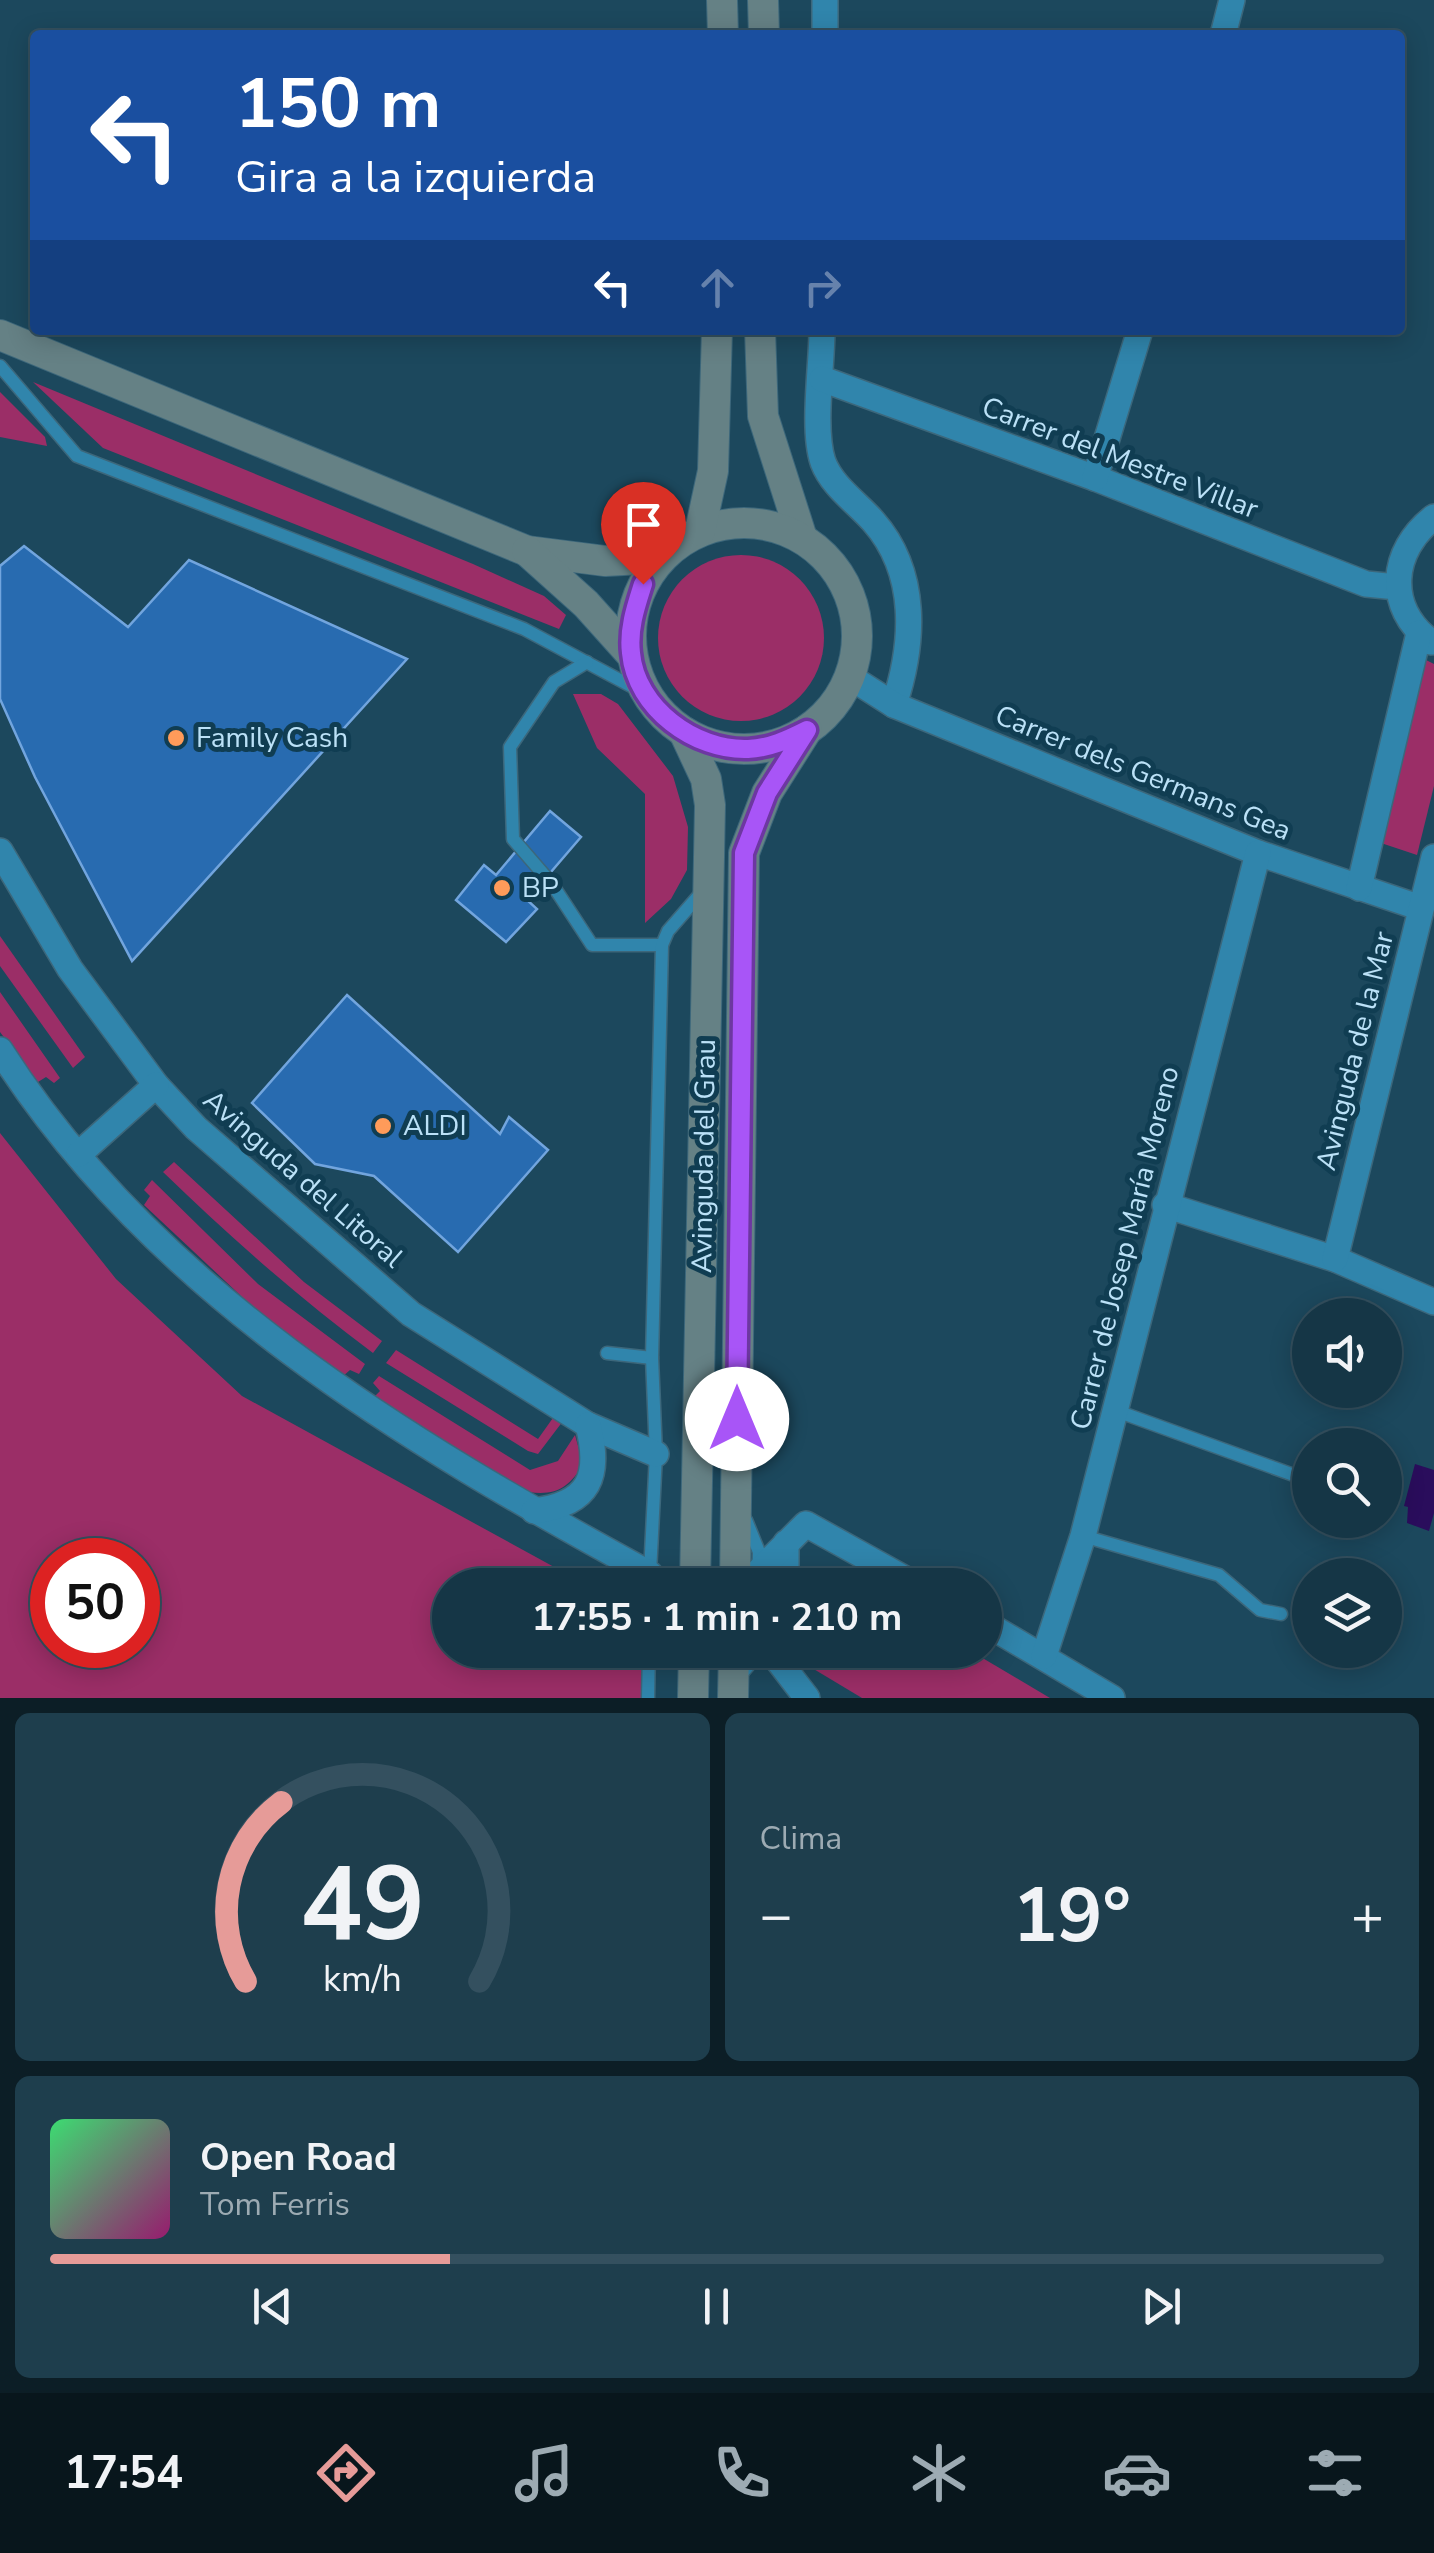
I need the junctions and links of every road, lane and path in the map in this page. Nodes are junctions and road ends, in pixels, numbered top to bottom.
1 (722, 0) edge
2 (764, 0) edge
3 (824, 0) edge
4 (1232, 0) edge
5 (723, 30) edge
6 (764, 30) edge
7 (825, 30) edge
8 (1224, 30) edge
9 (717, 335) edge
10 (760, 335) edge
11 (822, 335) edge
12 (1138, 335) edge
13 (0, 336) edge
14 (0, 366) edge
15 (822, 380) junction
16 (1095, 478) junction
17 (1434, 517) edge
18 (700, 531) junction
19 (802, 538) junction
20 (527, 551) junction
21 (661, 558) junction
22 (1398, 588) junction
23 (1426, 639) edge
24 (630, 654) junction
25 (587, 662) junction
26 (850, 677) junction
27 (646, 694) junction
28 (894, 705) junction
29 (807, 730) junction
30 (684, 732) junction
31 (0, 852) edge
32 (1258, 853) junction
33 (1434, 857) edge
34 (709, 884) junction
35 (1359, 888) junction
36 (1421, 908) junction
37 (662, 945) junction
38 (0, 1050) edge
39 (156, 1085) junction
40 (79, 1154) junction
41 (1165, 1205) junction
42 (1335, 1259) junction
43 (1434, 1302) edge
44 (607, 1353) dead end
45 (652, 1358) junction
46 (1114, 1410) junction
47 (588, 1425) junction
48 (656, 1454) junction
49 (1292, 1474) edge
50 (534, 1511) junction
51 (1083, 1536) junction
52 (786, 1543) junction
53 (631, 1568) edge
54 (651, 1568) edge
55 (695, 1568) edge
56 (748, 1568) edge
57 (762, 1568) edge
58 (786, 1568) edge
59 (885, 1568) edge
60 (1281, 1614) dead end
61 (1002, 1633) edge
62 (1044, 1656) junction
63 (649, 1668) edge
64 (694, 1668) edge
65 (748, 1668) edge
66 (790, 1668) edge
67 (733, 1691) edge
68 (648, 1698) edge
69 (693, 1698) edge
70 (807, 1698) edge
71 (1112, 1698) edge

1 - 5 main road
2 - 6 main road
3 - 7 street
4 - 8 street
9 - 18 main road
10 - 19 main road
11 - 15 street
12 - 16 street
13 - 20 main road
14 - 25 lane
15 - 16 street, Carrer del Mestre Villar
15 - 28 street
16 - 22 street, Carrer del Mestre Villar
17 - 22 street
18 - 19 main road
18 - 21 main road
19 - 26 main road
20 - 21 main road
20 - 24 main road
21 - 24 main road
22 - 23 street
23 - 35 street
24 - 27 main road
25 - 27 lane
25 - 37 lane
26 - 28 street, Carrer dels Germans Gea
26 - 29 main road
27 - 30 main road
28 - 32 street, Carrer dels Germans Gea
29 - 30 main road
29 - 56 main road, Avinguda del Grau
30 - 34 main road, Avinguda del Grau
31 - 39 street, Avinguda del Litoral
32 - 35 street, Carrer dels Germans Gea
32 - 41 street, Carrer de Josep María Moreno
33 - 36 street, Avinguda de la Mar
34 - 37 lane
34 - 55 main road, Avinguda del Grau
35 - 36 street, Carrer dels Germans Gea
36 - 42 street, Avinguda de la Mar
37 - 45 lane
38 - 40 street
39 - 40 street
39 - 47 street, Avinguda del Litoral
40 - 50 street
41 - 42 street
41 - 46 street, Carrer de Josep María Moreno
42 - 43 street
44 - 45 lane
45 - 48 lane
46 - 49 lane
46 - 51 street, Carrer de Josep María Moreno
47 - 48 street, Avinguda del Litoral
47 - 50 street
48 - 54 lane
50 - 53 street
51 - 60 lane
51 - 62 street, Carrer de Josep María Moreno
52 - 57 street
52 - 58 street
52 - 59 street
61 - 62 street
62 - 71 street
63 - 68 lane
64 - 69 main road
65 - 67 lane
66 - 70 street

